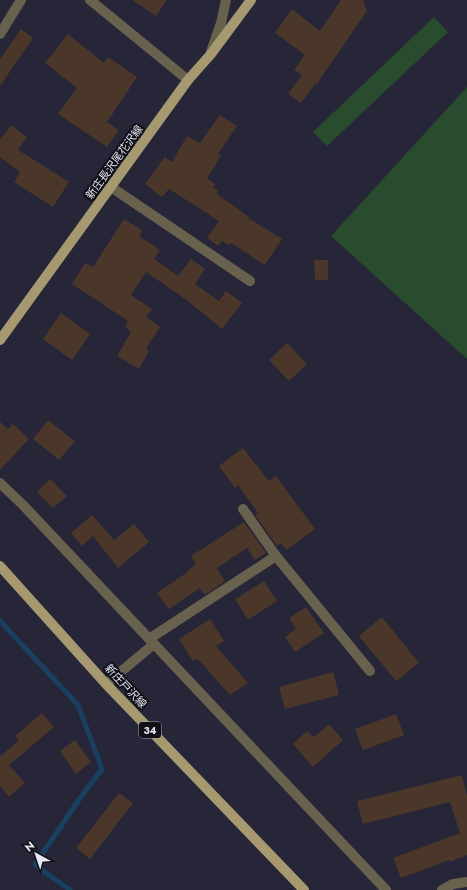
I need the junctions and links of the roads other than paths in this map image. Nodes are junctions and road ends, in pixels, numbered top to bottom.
1 (21, 0) edge
2 (90, 0) edge
3 (226, 0) edge
4 (251, 0) edge
5 (0, 34) edge
6 (211, 54) junction
7 (188, 80) junction
8 (111, 187) junction
9 (250, 281) dead end
10 (0, 340) edge
11 (0, 483) edge
12 (243, 509) dead end
13 (276, 556) junction
14 (0, 566) edge
15 (152, 642) junction
16 (370, 671) dead end
17 (106, 684) junction
18 (467, 882) edge
19 (304, 890) edge
20 (386, 890) edge
21 (442, 890) edge

1 - 5 street
2 - 7 street
3 - 6 street
4 - 6 main road, 新庄長沢尾花沢線
6 - 7 main road, 新庄長沢尾花沢線
7 - 8 main road, 新庄長沢尾花沢線
8 - 9 street
8 - 10 main road, 新庄長沢尾花沢線
11 - 15 street
12 - 13 street
13 - 15 street
13 - 16 street
14 - 17 main road, 新庄戸沢線 / 34
15 - 17 street
15 - 20 street
17 - 19 main road, 新庄戸沢線 / 34
18 - 21 street

